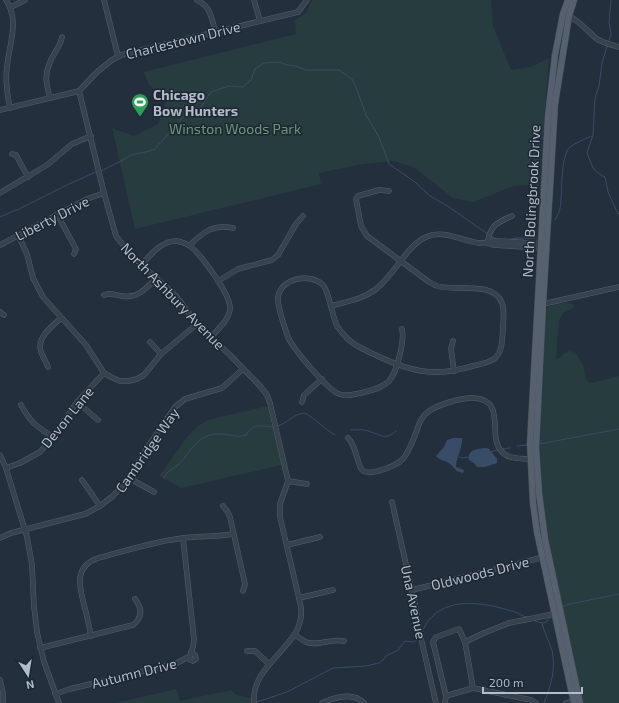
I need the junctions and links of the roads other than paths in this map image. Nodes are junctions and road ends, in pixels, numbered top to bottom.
1 (6, 0) edge
2 (25, 0) edge
3 (104, 0) edge
4 (196, 0) edge
5 (254, 0) edge
6 (307, 0) edge
7 (568, 0) edge
8 (574, 0) edge
9 (11, 7) junction
10 (569, 16) junction
11 (260, 21) junction
12 (215, 31) junction
13 (62, 36) dead end
14 (619, 47) edge
15 (118, 56) junction
16 (80, 91) junction
17 (50, 98) junction
18 (10, 108) junction
19 (0, 110) edge
20 (91, 136) junction
21 (12, 154) dead end
22 (28, 177) junction
23 (389, 191) dead end
24 (0, 193) edge
25 (104, 193) junction
26 (57, 214) junction
27 (303, 216) dead end
28 (512, 216) dead end
29 (233, 228) dead end
30 (18, 235) junction
31 (487, 243) junction
32 (0, 245) edge
33 (190, 245) junction
34 (544, 246) junction
35 (74, 254) dead end
36 (401, 262) junction
37 (142, 264) junction
38 (157, 278) junction
39 (218, 281) junction
40 (619, 287) edge
41 (104, 294) dead end
42 (543, 304) junction
43 (331, 306) junction
44 (61, 318) junction
45 (197, 324) junction
46 (402, 328) dead end
47 (211, 337) junction
48 (453, 341) dead end
49 (150, 342) dead end
50 (161, 354) junction
51 (397, 365) junction
52 (48, 367) dead end
53 (243, 369) junction
54 (454, 371) junction
55 (104, 373) junction
56 (322, 379) junction
57 (77, 402) junction
58 (302, 402) dead end
59 (22, 405) dead end
60 (98, 420) dead end
61 (53, 437) junction
62 (348, 438) dead end
63 (0, 455) edge
64 (534, 459) junction
65 (6, 468) junction
66 (129, 478) junction
67 (82, 480) dead end
68 (288, 481) junction
69 (307, 484) dead end
70 (154, 492) dead end
71 (392, 502) dead end
72 (100, 506) junction
73 (223, 506) dead end
74 (25, 529) junction
75 (233, 534) junction
76 (320, 537) dead end
77 (0, 538) edge
78 (183, 538) junction
79 (287, 545) junction
80 (545, 557) junction
81 (333, 590) dead end
82 (412, 590) junction
83 (244, 592) dead end
84 (299, 598) junction
85 (135, 599) dead end
86 (554, 614) junction
87 (295, 635) junction
88 (92, 636) junction
89 (344, 641) dead end
90 (465, 642) junction
91 (40, 648) junction
92 (247, 651) dead end
93 (269, 664) junction
94 (0, 680) edge
95 (473, 688) junction
96 (55, 694) junction
97 (446, 696) junction
98 (574, 702) edge
99 (3, 703) edge
100 (58, 703) edge
101 (254, 703) edge
102 (322, 703) edge
103 (364, 703) edge
104 (436, 703) edge
105 (446, 703) edge
106 (536, 703) edge
107 (566, 703) edge
108 (580, 703) edge

1 - 9 street
2 - 9 street
3 - 15 street
4 - 12 street
5 - 11 street
6 - 11 street, Charlestown Drive
7 - 34 main road, North Bolingbrook Drive
8 - 10 main road, North Bolingbrook Drive
9 - 18 street
10 - 14 street
10 - 34 main road, North Bolingbrook Drive
11 - 12 street, Charlestown Drive
12 - 15 street, Charlestown Drive
13 - 17 street
15 - 16 street, Charlestown Drive
16 - 17 street
16 - 20 street, North Ashbury Avenue
17 - 18 street
18 - 19 street
20 - 22 street
20 - 25 street, North Ashbury Avenue
21 - 22 street
22 - 24 street
23 - 36 street
25 - 26 street, Liberty Drive
25 - 37 street, North Ashbury Avenue
26 - 30 street, Liberty Drive
26 - 35 street
27 - 39 street
28 - 31 street
29 - 33 street
30 - 32 street, Liberty Drive
30 - 44 street
31 - 34 street
31 - 36 street
33 - 37 street
33 - 39 street
34 - 42 main road, North Bolingbrook Drive
34 - 64 main road, North Bolingbrook Drive
36 - 43 street
36 - 54 street
37 - 38 street, North Ashbury Avenue
38 - 41 street
38 - 45 street, North Ashbury Avenue
39 - 47 street
40 - 42 street
42 - 64 main road, North Bolingbrook Drive
43 - 51 street
43 - 56 street
44 - 52 street
44 - 55 street
45 - 47 street, North Ashbury Avenue
45 - 50 street
46 - 51 street
47 - 53 street, North Ashbury Avenue
48 - 54 street
49 - 50 street
50 - 55 street
51 - 54 street
51 - 56 street
53 - 66 street, Cambridge Way
53 - 68 street, North Ashbury Avenue
55 - 57 street, Devon Lane
56 - 58 street
57 - 60 street
57 - 61 street, Devon Lane
59 - 61 street
61 - 65 street, Devon Lane
62 - 64 street
63 - 65 street
64 - 80 main road
65 - 74 street
66 - 70 street
66 - 72 street, Cambridge Way
67 - 72 street
68 - 69 street
68 - 79 street
71 - 82 street, Una Avenue
72 - 74 street, Cambridge Way
73 - 75 street
74 - 77 street, Cambridge Way
74 - 91 street
75 - 78 street
75 - 83 street
76 - 79 street
78 - 88 street
78 - 96 street, Autumn Drive
79 - 84 street
80 - 82 street, Oldwoods Drive
80 - 86 main road
80 - 108 main road
81 - 84 street
82 - 104 street, Una Avenue
84 - 87 street
85 - 88 street
86 - 90 street
86 - 98 main road
87 - 89 street
87 - 93 street
88 - 91 street
90 - 95 street
90 - 97 street
91 - 96 street
92 - 93 street
93 - 101 street
94 - 99 street
95 - 97 street
95 - 106 street
96 - 100 street
97 - 105 street
98 - 107 street
102 - 103 street

